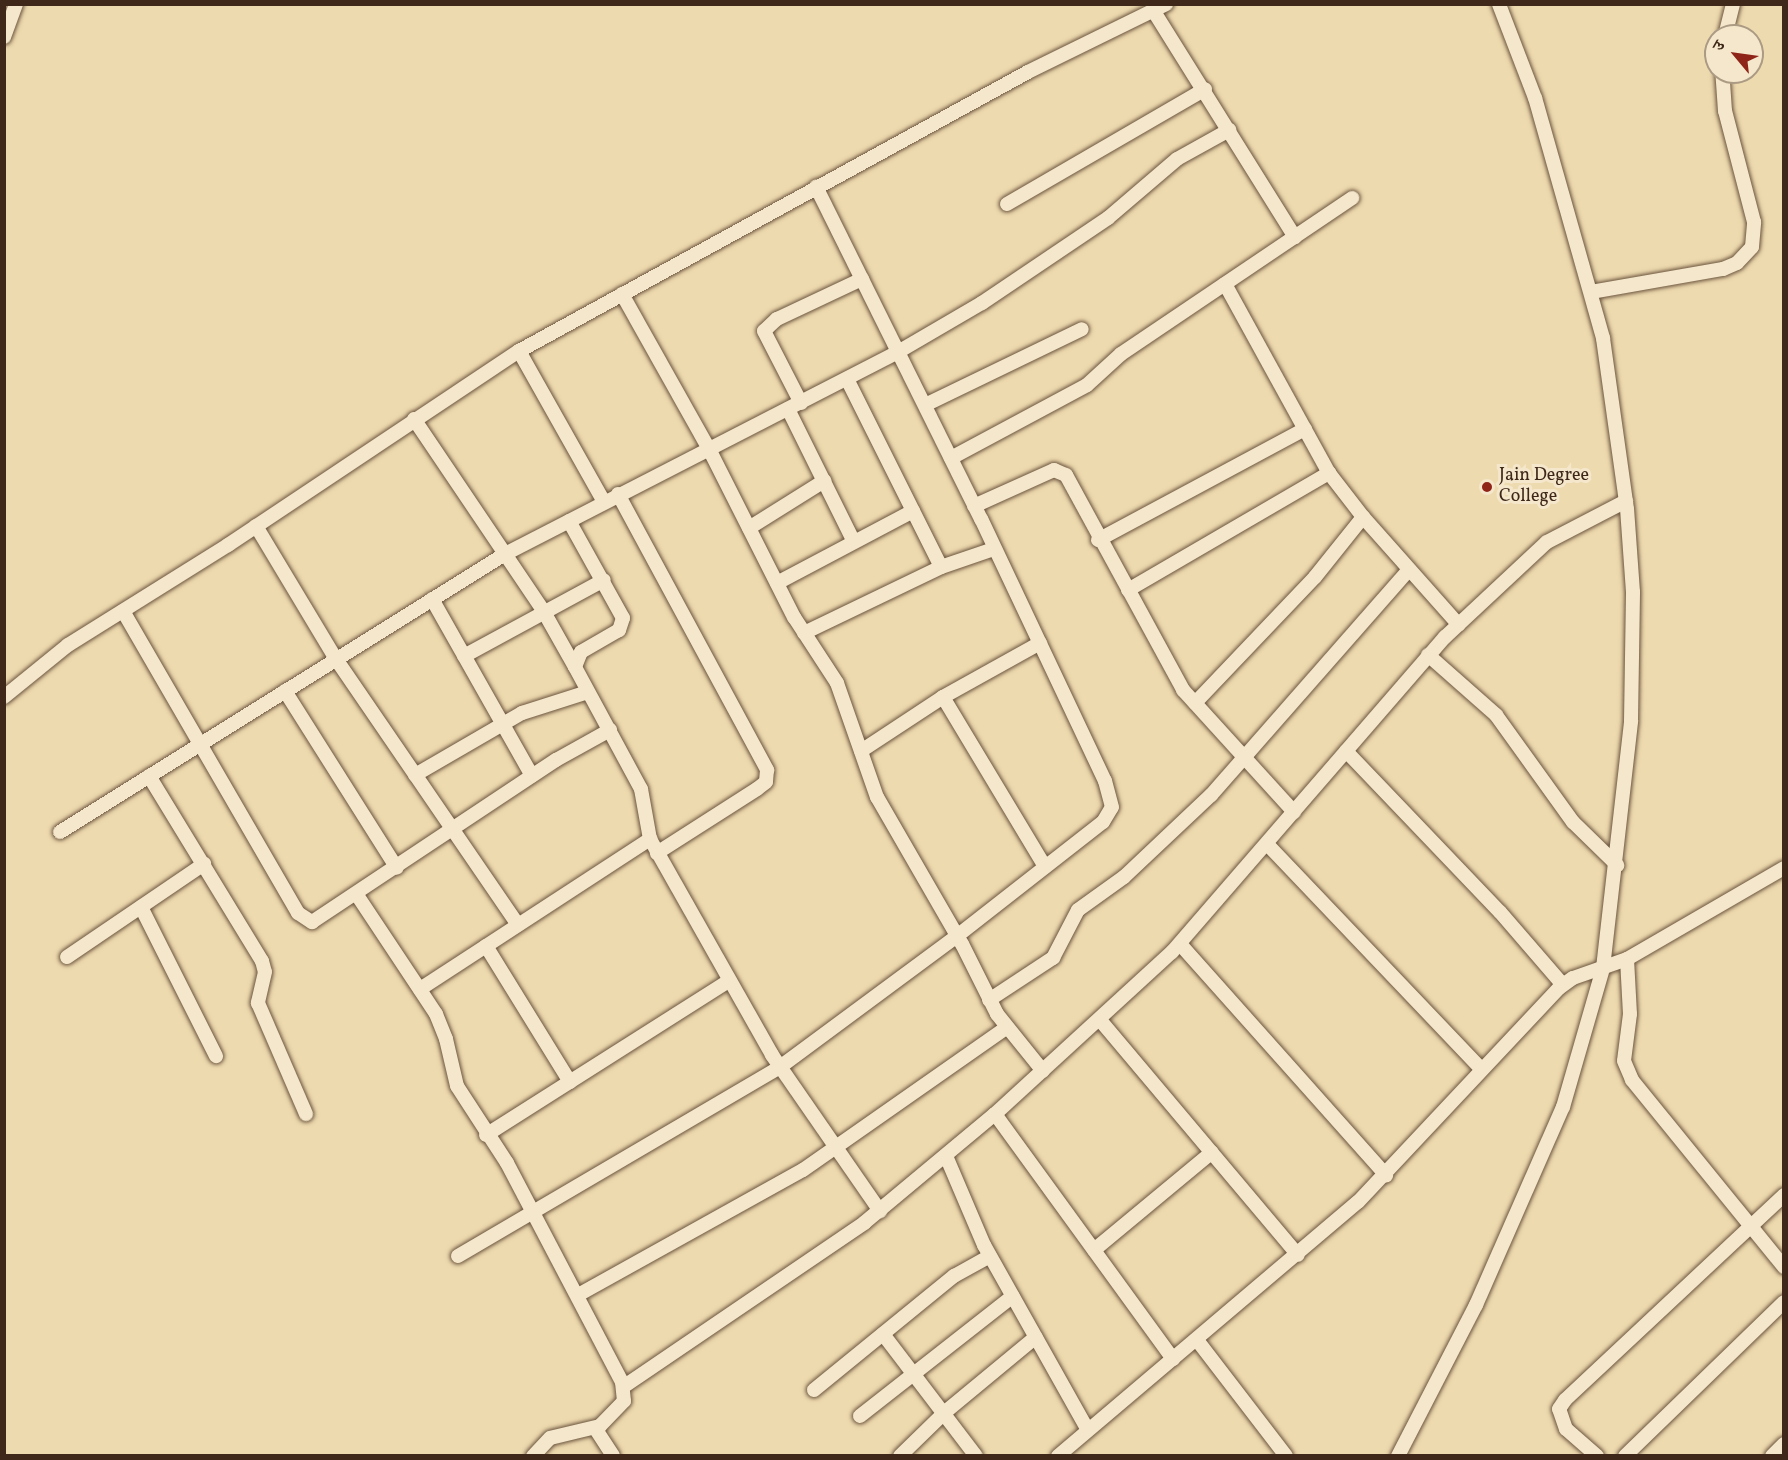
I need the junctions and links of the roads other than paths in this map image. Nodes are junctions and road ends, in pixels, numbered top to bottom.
1 (16, 4) edge
2 (1499, 4) edge
3 (1733, 4) edge
4 (1160, 7) edge
5 (1728, 24) edge
6 (4, 36) edge
7 (1723, 84) edge
8 (1205, 89) junction
9 (1229, 130) junction
10 (816, 187) junction
11 (1352, 198) dead end
12 (1007, 204) dead end
13 (1295, 237) junction
14 (862, 279) junction
15 (1225, 284) junction
16 (1591, 292) junction
17 (622, 294) junction
18 (1082, 329) dead end
19 (519, 351) junction
20 (898, 352) junction
21 (847, 379) junction
22 (925, 405) junction
23 (795, 406) junction
24 (414, 419) junction
25 (1305, 429) junction
26 (708, 447) junction
27 (951, 458) junction
28 (1329, 473) junction
29 (824, 481) junction
30 (618, 494) junction
31 (1626, 501) junction
32 (604, 502) junction
33 (974, 506) junction
34 (914, 511) junction
35 (1363, 517) junction
36 (569, 520) junction
37 (256, 526) junction
38 (748, 528) junction
39 (1098, 540) junction
40 (854, 542) junction
41 (994, 549) junction
42 (505, 554) junction
43 (941, 567) junction
44 (1409, 570) junction
45 (604, 580) junction
46 (777, 583) junction
47 (1128, 590) junction
48 (432, 599) junction
49 (123, 611) junction
50 (544, 612) junction
51 (1459, 625) junction
52 (804, 633) junction
53 (1040, 643) junction
54 (1428, 655) junction
55 (464, 656) junction
56 (336, 659) junction
57 (575, 667) junction
58 (285, 691) junction
59 (588, 692) junction
60 (4, 696) edge
61 (943, 697) junction
62 (1195, 703) junction
63 (502, 723) junction
64 (610, 730) junction
65 (201, 744) junction
66 (861, 751) junction
67 (1346, 751) junction
68 (1244, 757) junction
69 (414, 775) junction
70 (149, 776) junction
71 (532, 776) junction
72 (1294, 812) junction
73 (453, 830) junction
74 (60, 832) dead end
75 (650, 839) junction
76 (1267, 844) junction
77 (657, 853) junction
78 (204, 864) junction
79 (1617, 865) junction
80 (1045, 867) junction
81 (397, 868) junction
82 (1784, 868) edge
83 (357, 895) junction
84 (141, 907) junction
85 (519, 925) junction
86 (957, 936) junction
87 (1180, 944) junction
88 (486, 946) junction
89 (67, 957) dead end
90 (1627, 959) junction
91 (1603, 968) junction
92 (729, 981) junction
93 (1563, 985) junction
94 (420, 989) junction
95 (989, 1000) junction
96 (1100, 1020) junction
97 (1007, 1027) junction
98 (216, 1056) dead end
99 (780, 1067) junction
100 (1480, 1068) junction
101 (1042, 1071) junction
102 (570, 1082) junction
103 (306, 1114) dead end
104 (995, 1114) junction
105 (486, 1135) junction
106 (836, 1148) junction
107 (1212, 1152) junction
108 (946, 1156) junction
109 (1386, 1176) junction
110 (1784, 1195) edge
111 (880, 1211) junction
112 (534, 1214) junction
113 (1748, 1228) junction
114 (1094, 1250) junction
115 (1298, 1255) junction
116 (458, 1256) dead end
117 (990, 1256) junction
118 (1784, 1267) edge
119 (578, 1295) junction
120 (1013, 1296) junction
121 (1784, 1302) edge
122 (883, 1334) junction
123 (1036, 1337) junction
124 (1197, 1340) junction
125 (1173, 1359) junction
126 (914, 1373) junction
127 (623, 1387) junction
128 (814, 1390) dead end
129 (944, 1413) junction
130 (860, 1416) dead end
131 (595, 1428) junction
132 (1088, 1430) junction
133 (1784, 1444) edge
134 (533, 1455) edge
135 (613, 1455) edge
136 (900, 1455) edge
137 (976, 1455) edge
138 (1058, 1455) edge
139 (1286, 1455) edge
140 (1398, 1455) edge
141 (1597, 1455) edge
142 (1625, 1455) edge
143 (1772, 1455) edge

1 - 6 street
2 - 16 street
3 - 5 street
4 - 8 street
4 - 10 street
7 - 16 street
8 - 9 street
8 - 12 street
9 - 13 street
9 - 20 street
10 - 14 street
10 - 17 street
11 - 13 street
13 - 15 street
14 - 20 street
14 - 23 street
15 - 25 street
15 - 27 street
16 - 31 street
17 - 19 street
17 - 26 street
18 - 22 street
19 - 24 street
19 - 32 street
20 - 21 street
20 - 22 street
21 - 23 street
21 - 34 street
22 - 27 street
23 - 26 street
23 - 29 street
24 - 37 street
24 - 42 street
25 - 28 street
25 - 39 street
26 - 30 street
26 - 38 street
27 - 33 street
28 - 35 street
28 - 47 street
29 - 38 street
29 - 40 street
30 - 32 street
30 - 77 street
31 - 51 street
31 - 79 street
32 - 36 street
33 - 39 street
33 - 41 street
34 - 40 street
34 - 43 street
35 - 44 street
35 - 62 street
36 - 42 street
36 - 45 street
37 - 49 street
37 - 56 street
38 - 46 street
39 - 47 street
40 - 46 street
41 - 43 street
41 - 53 street
42 - 48 street
42 - 50 street
43 - 52 street
44 - 51 street
44 - 68 street
45 - 50 street
45 - 57 street
46 - 52 street
47 - 62 street
48 - 55 street
48 - 56 street
49 - 60 street
49 - 65 street
50 - 55 street
50 - 57 street
51 - 54 street
52 - 66 street
53 - 61 street
53 - 80 street
54 - 67 street
54 - 79 street
55 - 63 street
56 - 58 street
56 - 69 street
57 - 59 street
58 - 65 street
58 - 81 street
59 - 63 street
59 - 64 street
61 - 66 street
61 - 80 street
62 - 68 street
63 - 69 street
63 - 71 street
64 - 71 street
64 - 75 street
65 - 70 street
65 - 83 street
66 - 86 street
67 - 72 street
67 - 93 street
68 - 72 street
68 - 95 street
69 - 73 street
70 - 74 street
70 - 78 street
71 - 73 street
72 - 76 street
73 - 81 street
73 - 85 street
75 - 77 street
75 - 85 street
76 - 87 street
76 - 100 street
77 - 92 street
78 - 84 street
78 - 103 street
79 - 91 street
80 - 86 street
81 - 83 street
82 - 90 street
83 - 94 street
84 - 89 street
84 - 98 street
85 - 88 street
86 - 95 street
86 - 99 street
87 - 96 street
87 - 109 street
88 - 94 street
88 - 102 street
90 - 91 street
90 - 113 street
91 - 93 street
91 - 140 street
92 - 99 street
92 - 102 street
93 - 100 street
94 - 105 street
95 - 97 street
96 - 101 street
96 - 107 street
97 - 101 street
97 - 106 street
99 - 106 street
99 - 112 street
100 - 109 street
101 - 104 street
102 - 105 street
104 - 108 street
104 - 114 street
105 - 112 street
106 - 111 street
106 - 119 street
107 - 114 street
107 - 115 street
108 - 111 street
108 - 117 street
109 - 115 street
110 - 113 street
111 - 127 street
112 - 116 street
112 - 119 street
113 - 118 street
113 - 141 street
114 - 125 street
115 - 124 street
117 - 120 street
117 - 122 street
119 - 127 street
120 - 123 street
120 - 126 street
121 - 142 street
122 - 126 street
122 - 128 street
123 - 129 street
123 - 132 street
124 - 125 street
124 - 139 street
125 - 132 street
126 - 129 street
126 - 130 street
127 - 131 street
129 - 136 street
129 - 137 street
131 - 134 street
131 - 135 street
132 - 138 street
133 - 143 street

